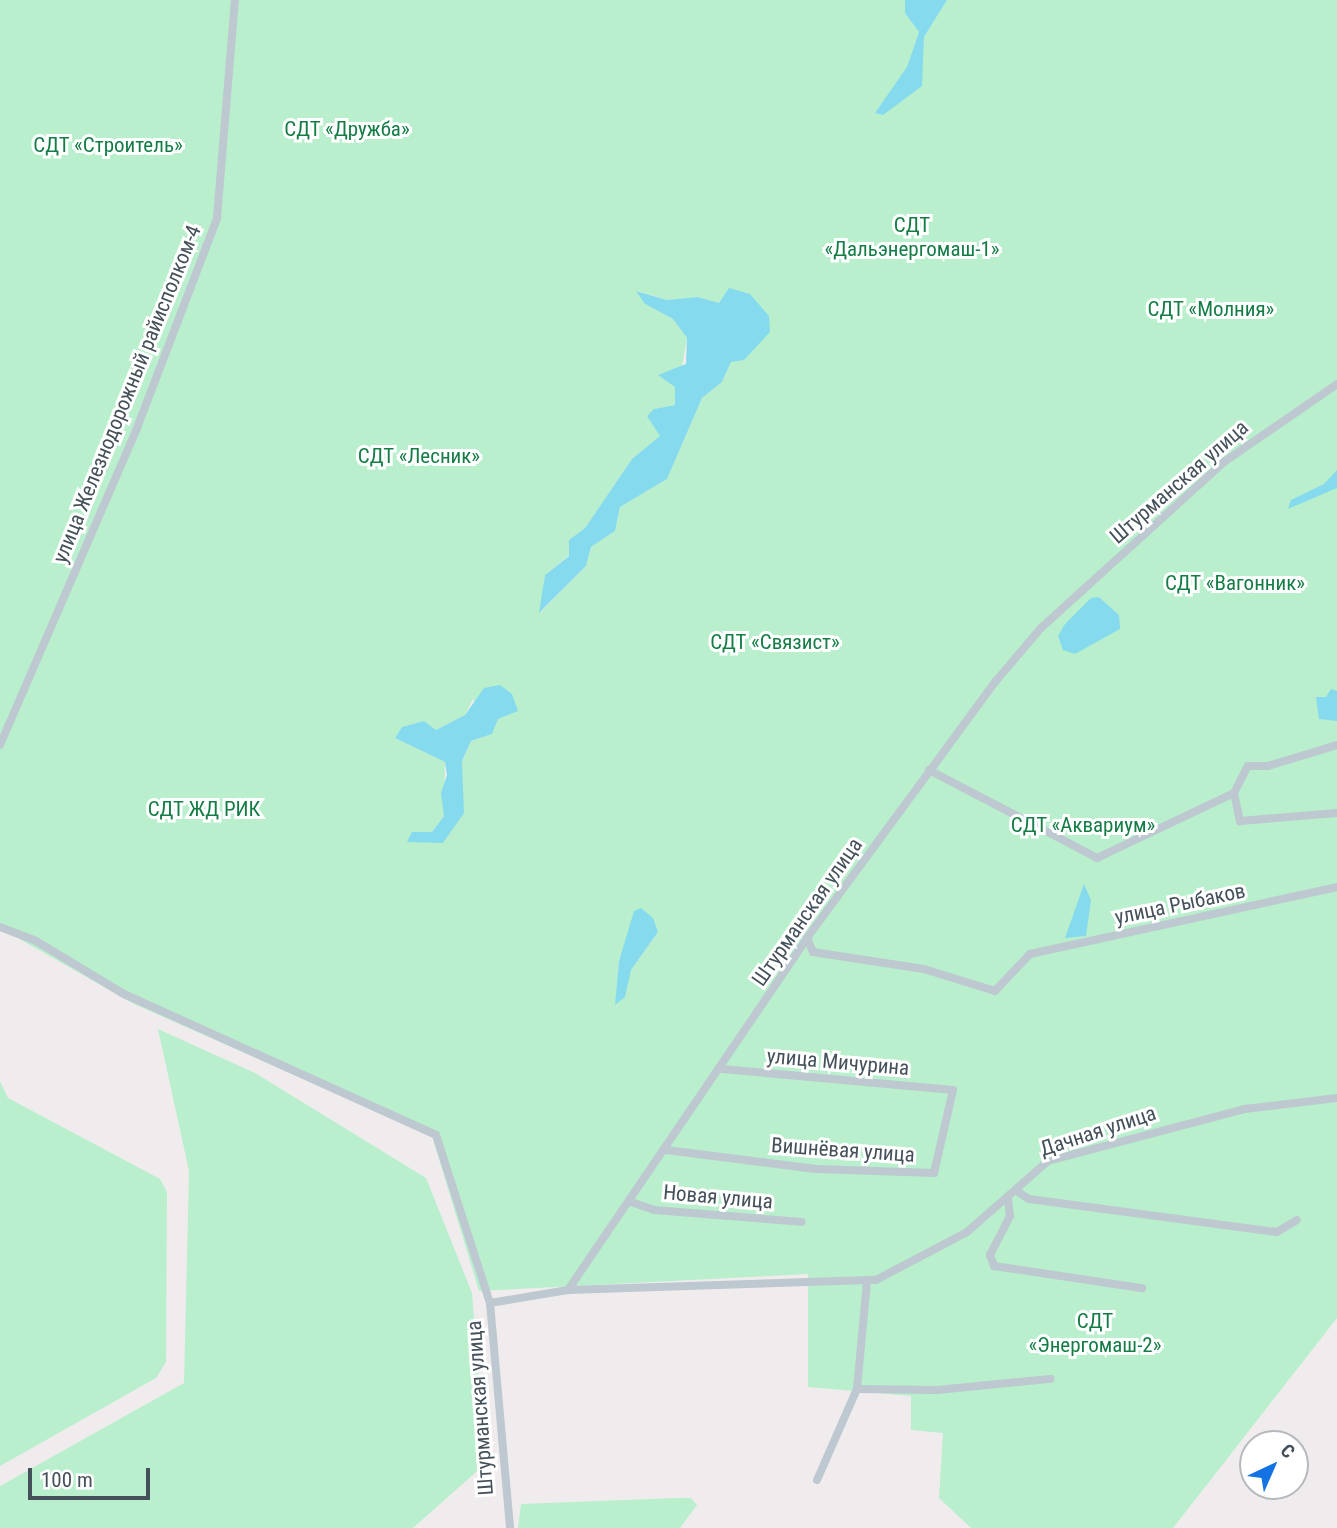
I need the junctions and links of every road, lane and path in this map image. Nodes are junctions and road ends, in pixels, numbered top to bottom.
1 (235, 0) edge
2 (1337, 384) edge
3 (0, 745) edge
4 (1337, 745) edge
5 (929, 771) junction
6 (1234, 793) junction
7 (1337, 813) edge
8 (1337, 887) edge
9 (0, 927) edge
10 (807, 938) junction
11 (720, 1069) junction
12 (953, 1090) joint
13 (1337, 1098) edge
14 (666, 1150) junction
15 (1017, 1191) junction
16 (1008, 1198) junction
17 (632, 1202) junction
18 (1297, 1220) dead end
19 (802, 1222) dead end
20 (867, 1282) junction
21 (1142, 1288) dead end
22 (568, 1290) junction
23 (490, 1303) junction
24 (1050, 1378) dead end
25 (858, 1389) junction
26 (817, 1480) dead end
27 (510, 1528) edge

1 - 3 street, улица Железнодорожный райисполком-4
2 - 5 street, Штурманская улица
4 - 6 street
5 - 6 street
5 - 10 street, Штурманская улица
6 - 7 street
8 - 10 street, улица Рыбаков
9 - 23 street
10 - 11 street, Штурманская улица
11 - 12 street, улица Мичурина
11 - 14 street, Штурманская улица
12 - 14 street, Вишнёвая улица
13 - 15 street, Дачная улица
14 - 17 street, Штурманская улица
15 - 16 street, Дачная улица
15 - 18 street
16 - 20 street, Дачная улица
16 - 21 street
17 - 19 street, Новая улица
17 - 22 street, Штурманская улица
20 - 22 street, Дачная улица
20 - 25 street
22 - 23 street, Штурманская улица
23 - 27 street, Штурманская улица
24 - 25 street
25 - 26 street

